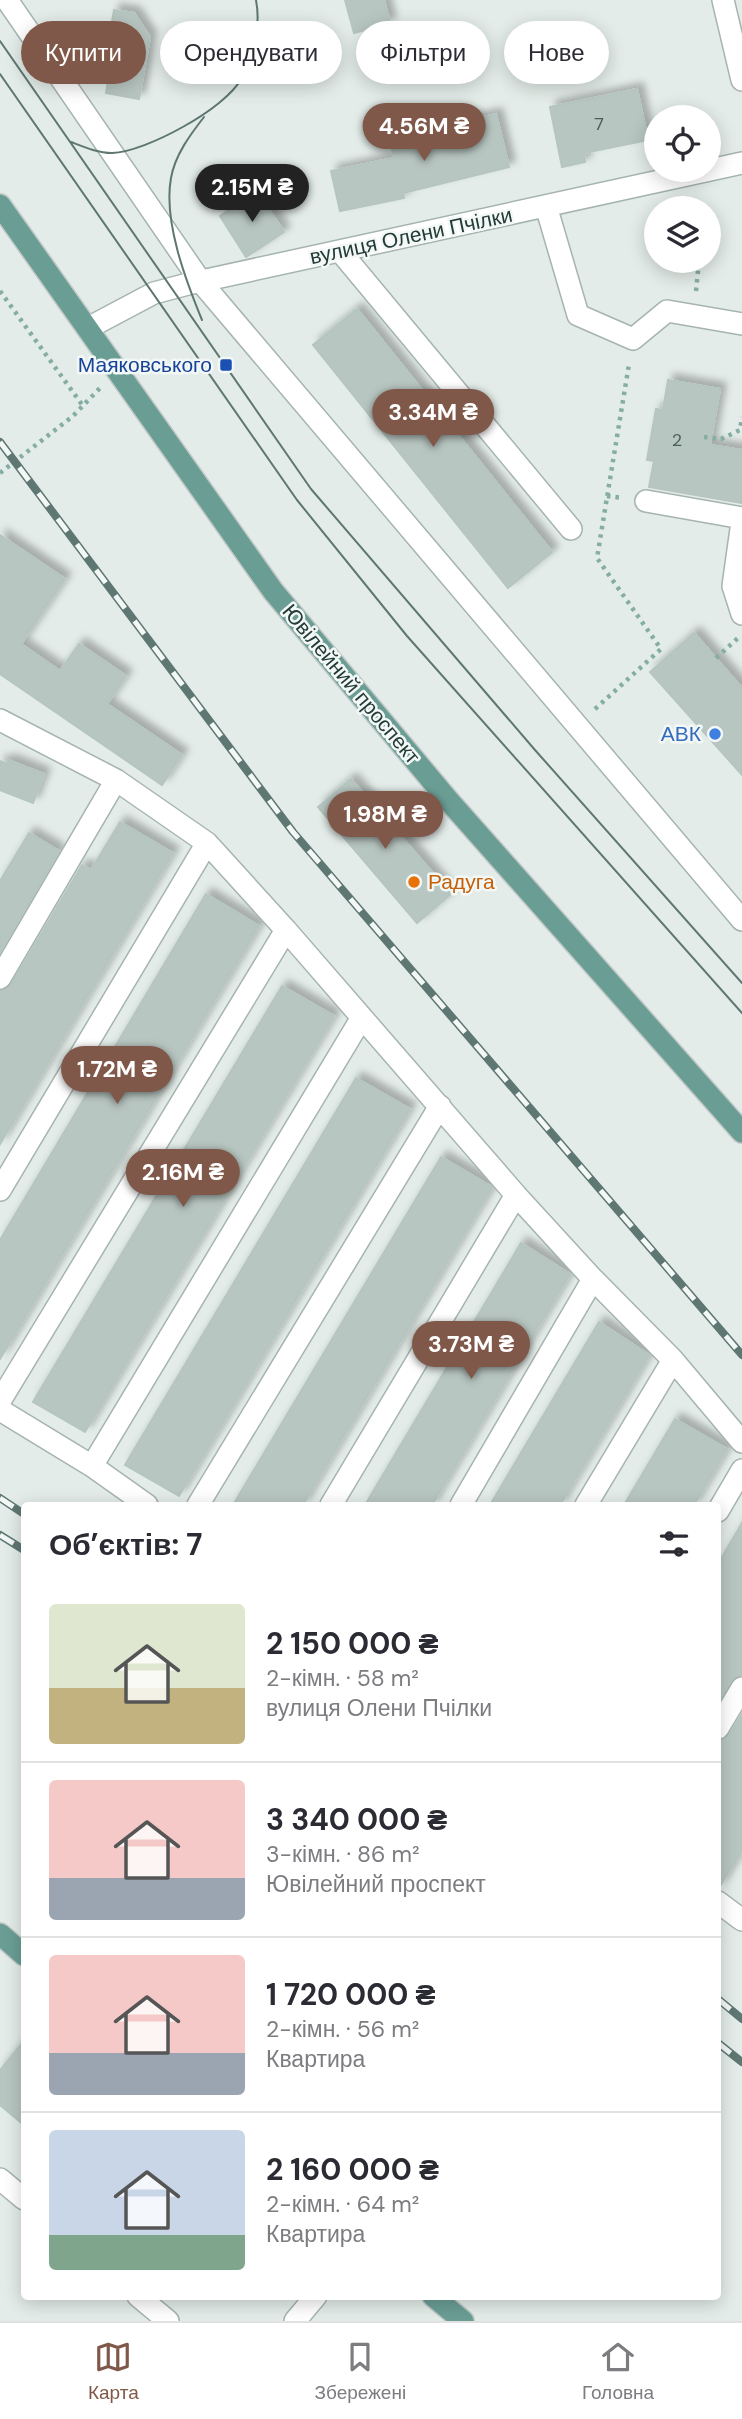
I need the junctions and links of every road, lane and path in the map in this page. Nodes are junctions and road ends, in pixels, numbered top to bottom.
1 (6, 0) edge
2 (723, 0) edge
3 (742, 80) edge
4 (742, 163) edge
5 (0, 205) edge
6 (546, 206) junction
7 (340, 251) junction
8 (201, 282) junction
9 (0, 291) edge
10 (742, 324) edge
11 (88, 328) junction
12 (633, 338) junction
13 (118, 370) junction
14 (83, 406) junction
15 (742, 417) edge
16 (704, 437) dead end
17 (0, 473) edge
18 (646, 501) dead end
19 (742, 520) edge
20 (571, 529) dead end
21 (742, 614) edge
22 (742, 635) edge
23 (716, 659) dead end
24 (0, 720) edge
25 (577, 725) junction
26 (116, 780) junction
27 (207, 843) junction
28 (742, 920) edge
29 (286, 930) junction
30 (0, 978) edge
31 (361, 1019) junction
32 (440, 1106) junction
33 (742, 1132) edge
34 (0, 1190) edge
35 (516, 1195) junction
36 (593, 1279) junction
37 (673, 1360) junction
38 (0, 1401) edge
39 (0, 1410) edge
40 (742, 1442) edge
41 (92, 1466) junction
42 (742, 1470) edge
43 (143, 1502) edge
44 (200, 1502) edge
45 (333, 1502) edge
46 (463, 1502) edge
47 (588, 1502) edge
48 (721, 1506) edge
49 (742, 1688) edge
50 (721, 1723) edge
51 (721, 1904) edge
52 (740, 1913) edge
53 (1, 1938) edge
54 (21, 1953) edge
55 (143, 2300) edge
56 (313, 2300) edge
57 (438, 2300) edge
58 (168, 2321) edge
59 (295, 2321) edge
60 (463, 2321) edge

1 - 8 street
2 - 3 street
4 - 6 street, вулиця Олени Пчілки
5 - 11 main road, Ювілейний проспект
6 - 7 street, вулиця Олени Пчілки
6 - 12 street
7 - 8 street, вулиця Олени Пчілки
7 - 20 street
8 - 11 street, вулиця Олени Пчілки
8 - 25 street
9 - 14 path
10 - 12 street
11 - 13 main road, Ювілейний проспект
12 - 25 path
13 - 14 path
13 - 33 main road, Ювілейний проспект
14 - 17 path
15 - 16 path
18 - 19 street
19 - 21 street
22 - 23 path
24 - 26 street
25 - 28 street
26 - 27 street
26 - 30 street
27 - 29 street
27 - 34 street
29 - 31 street
29 - 38 street
31 - 32 street
31 - 41 street
32 - 35 street
32 - 44 street
35 - 36 street
35 - 45 street
36 - 37 street
36 - 46 street
37 - 40 street
37 - 47 street
39 - 41 street
41 - 43 street
42 - 48 street
49 - 50 street
51 - 52 street
53 - 54 main road
55 - 58 street
56 - 59 street
57 - 60 main road

